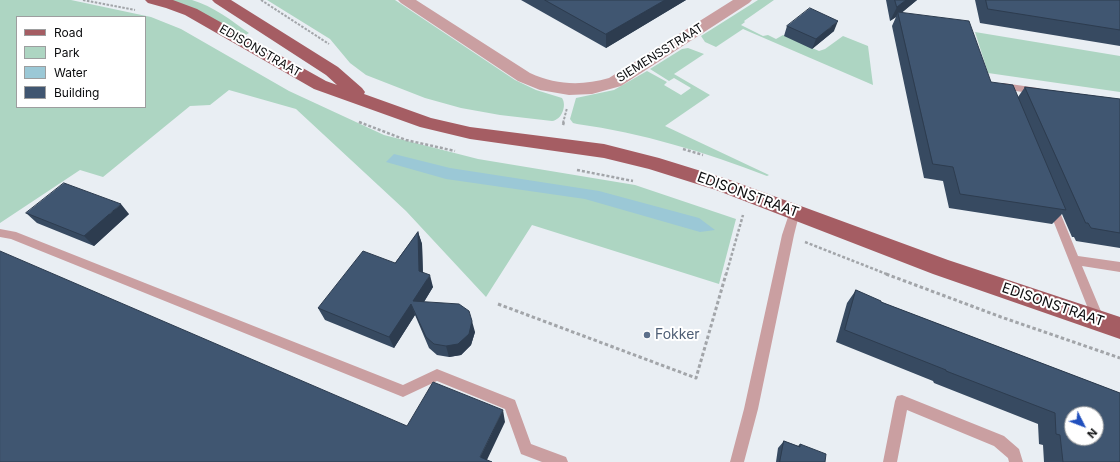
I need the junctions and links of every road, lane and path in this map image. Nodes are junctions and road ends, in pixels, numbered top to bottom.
1 (153, 0) edge
2 (220, 0) edge
3 (406, 0) edge
4 (744, 0) edge
5 (1050, 93) edge
6 (1009, 100) edge
7 (366, 101) junction
8 (750, 195) junction
9 (1048, 195) edge
10 (795, 211) junction
11 (743, 216) junction
12 (749, 219) dead end
13 (0, 233) edge
14 (788, 235) junction
15 (1075, 260) junction
16 (1120, 267) edge
17 (498, 304) dead end
18 (1099, 321) junction
19 (1120, 328) edge
20 (1120, 358) edge
21 (561, 462) edge
22 (737, 462) edge
23 (890, 462) edge
24 (1016, 462) edge

1 - 7 main road, EDISONSTRAAT
2 - 7 main road, EDISONSTRAAT
3 - 4 street, SIEMENSSTRAAT
5 - 6 lane
7 - 8 main road, EDISONSTRAAT
8 - 10 main road, EDISONSTRAAT
8 - 11 path
9 - 15 lane
10 - 14 lane
10 - 18 main road, EDISONSTRAAT
11 - 12 path, EDISONSTRAAT
11 - 17 path
13 - 21 lane
14 - 20 path, EDISONSTRAAT
14 - 22 lane
15 - 16 lane
15 - 18 lane
18 - 19 main road, EDISONSTRAAT
23 - 24 lane

